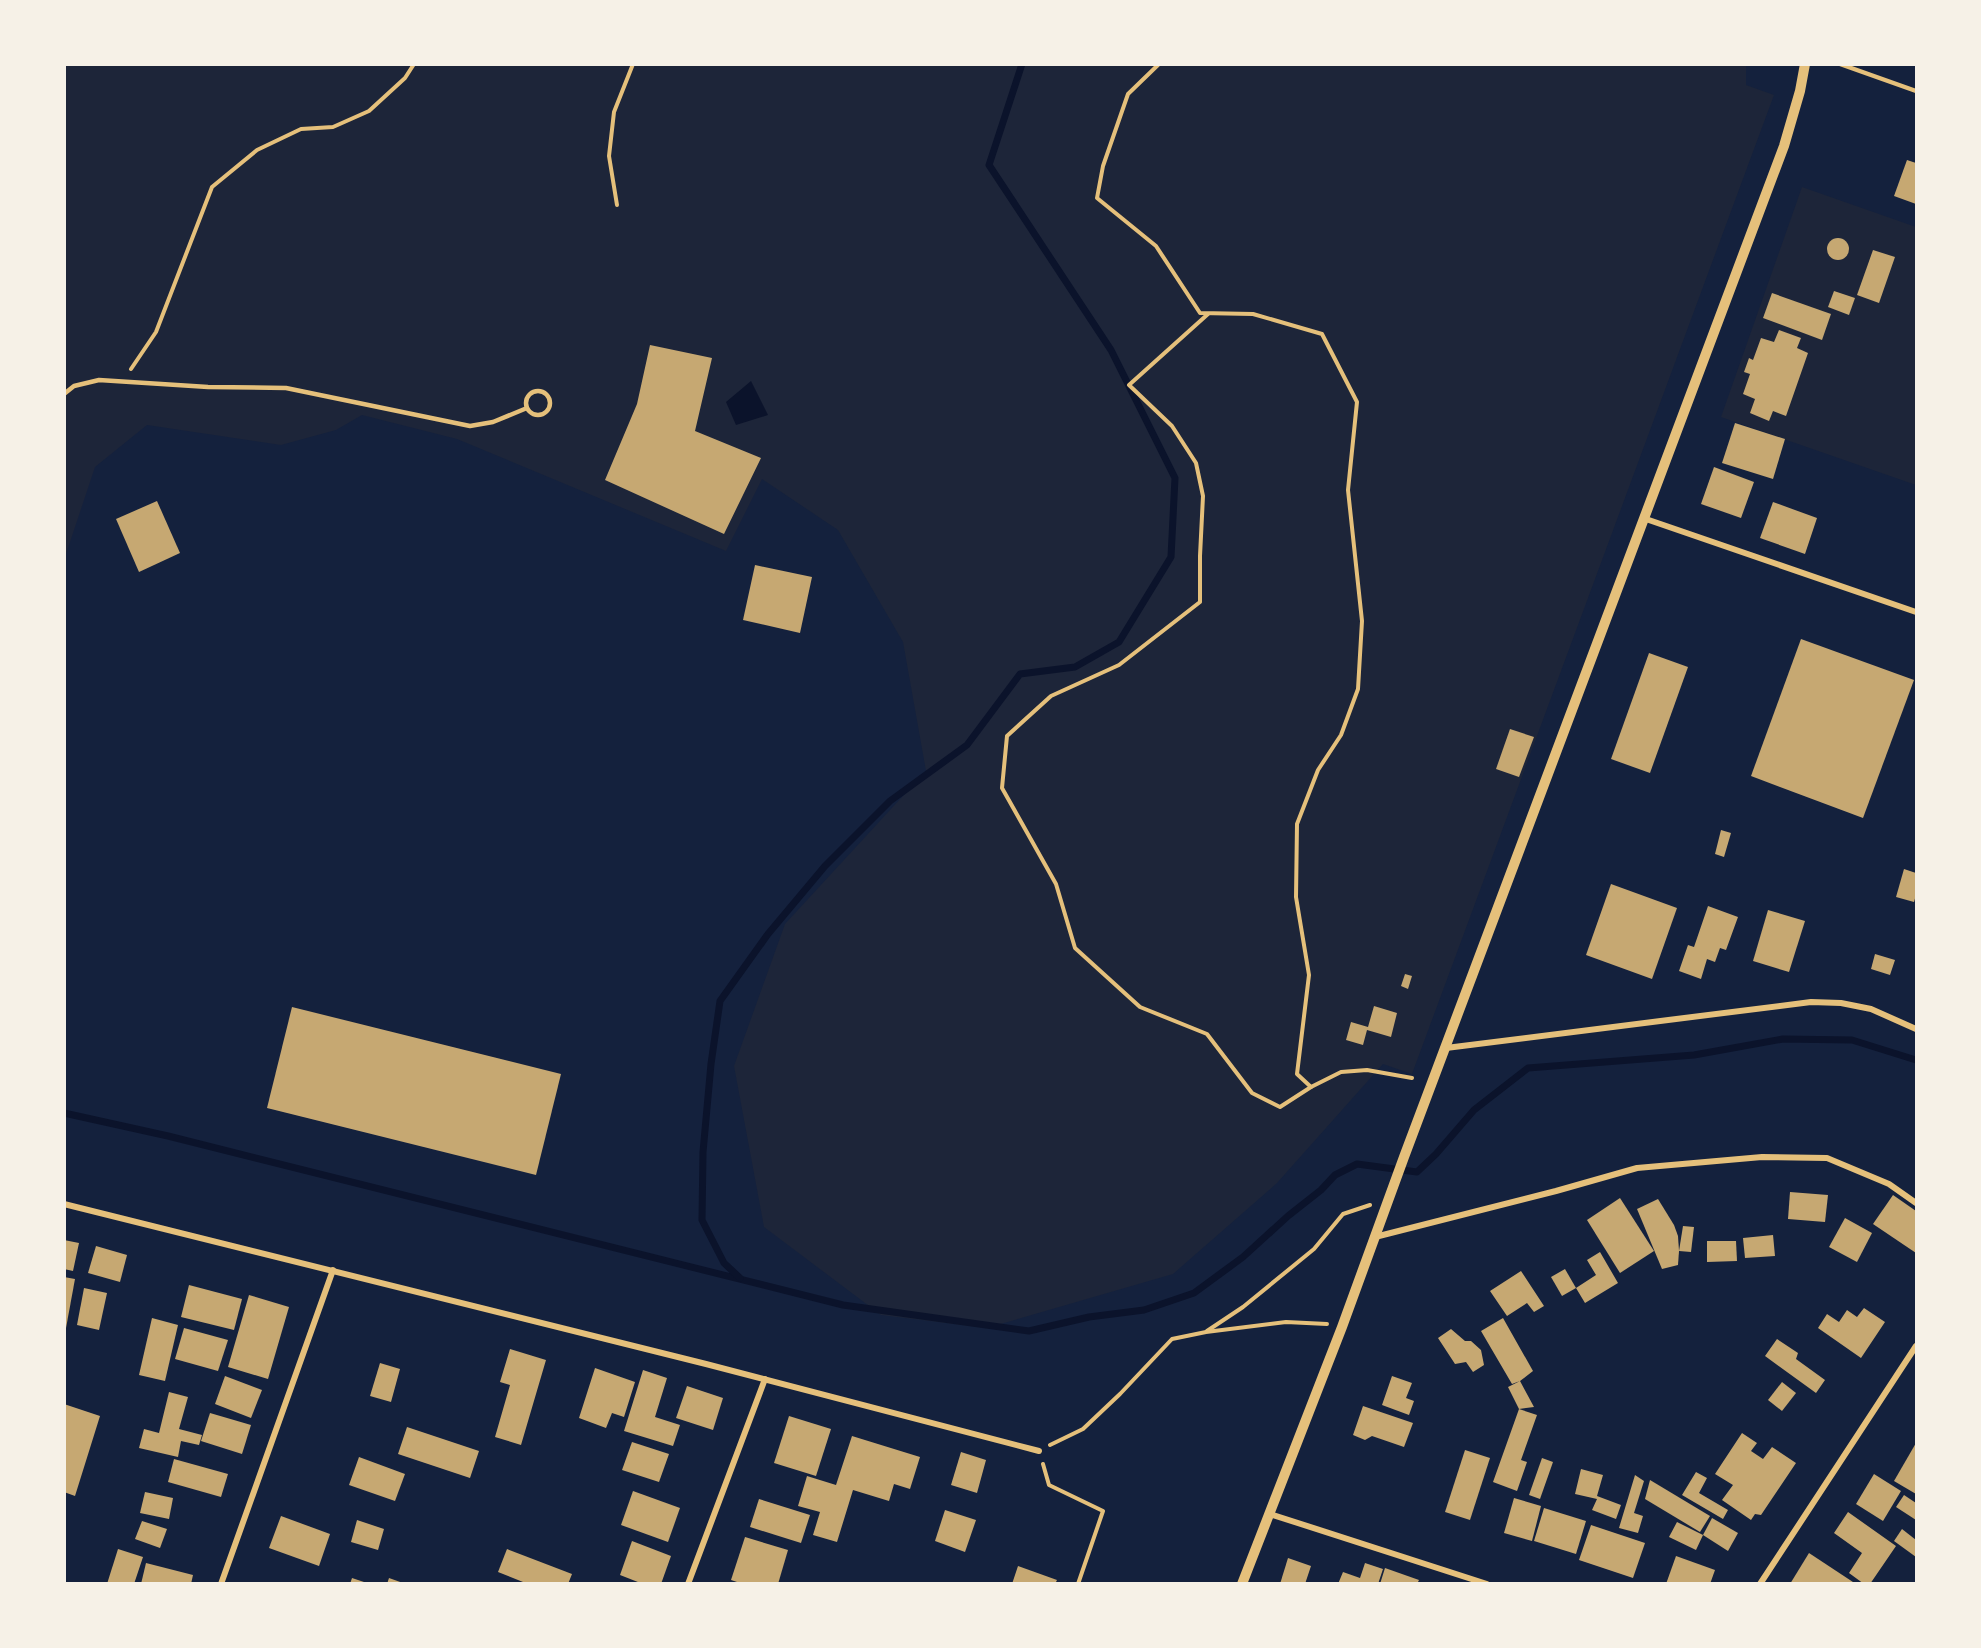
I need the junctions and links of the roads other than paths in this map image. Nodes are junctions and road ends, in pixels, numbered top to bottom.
1 (1805, 64) edge
2 (1840, 64) edge
3 (1917, 91) edge
4 (64, 394) edge
5 (527, 408) junction
6 (1643, 518) junction
7 (1917, 612) edge
8 (1917, 1029) edge
9 (1446, 1048) junction
10 (1917, 1203) edge
11 (64, 1204) edge
12 (1375, 1237) junction
13 (333, 1270) junction
14 (1917, 1346) edge
15 (765, 1379) junction
16 (1039, 1451) road end
17 (1270, 1514) junction
18 (221, 1584) edge
19 (688, 1584) edge
20 (1242, 1584) edge
21 (1487, 1584) edge
22 (1760, 1584) edge

1 - 6 street
2 - 3 lane
4 - 5 lane
5 - 5 lane
6 - 7 street
6 - 9 street
8 - 9 street
9 - 12 street
10 - 12 street
11 - 13 street
12 - 17 street
13 - 15 street
13 - 18 street
14 - 22 street
15 - 16 street
15 - 19 street
17 - 20 street
17 - 21 street

